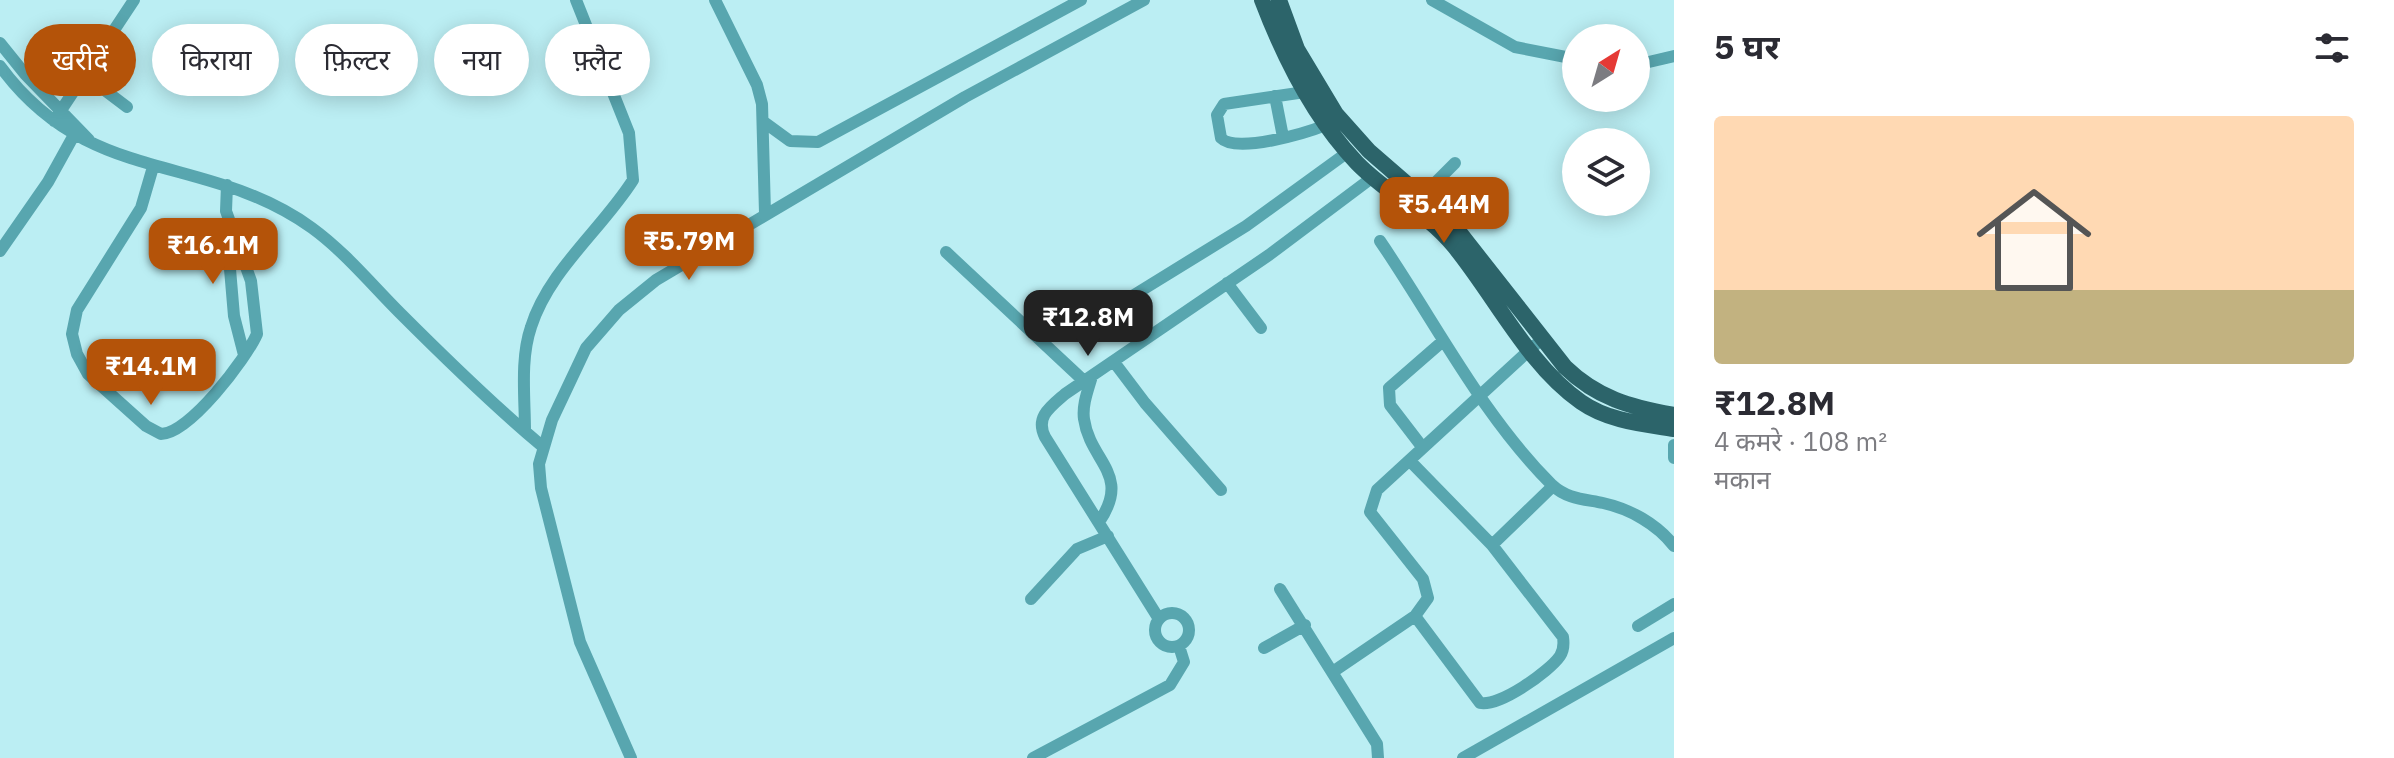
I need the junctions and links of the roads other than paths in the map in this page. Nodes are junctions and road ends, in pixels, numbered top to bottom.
1 (134, 0) edge
2 (576, 0) edge
3 (715, 0) edge
4 (1081, 0) edge
5 (1144, 0) edge
6 (1262, 0) edge
7 (1279, 0) edge
8 (1432, 0) edge
9 (119, 24) edge
10 (0, 43) edge
11 (1562, 56) edge
12 (1674, 56) edge
13 (1650, 62) edge
14 (0, 66) edge
15 (1305, 92) junction
16 (72, 96) edge
17 (112, 96) edge
18 (1275, 96) junction
19 (1321, 106) junction
20 (127, 107) dead end
21 (59, 116) junction
22 (764, 122) junction
23 (1326, 125) junction
24 (74, 135) junction
25 (1283, 137) junction
26 (93, 146) junction
27 (1348, 152) junction
28 (1455, 163) dead end
29 (153, 167) junction
30 (1373, 177) junction
31 (227, 185) junction
32 (1422, 196) junction
33 (226, 211) junction
34 (765, 213) junction
35 (1380, 241) dead end
36 (0, 251) edge
37 (946, 252) dead end
38 (1227, 283) junction
39 (1134, 295) dead end
40 (1261, 328) dead end
41 (1443, 341) junction
42 (1537, 344) junction
43 (244, 355) junction
44 (1114, 362) junction
45 (1088, 379) junction
46 (1479, 397) junction
47 (1674, 415) edge
48 (1674, 429) edge
49 (525, 431) junction
50 (1674, 445) edge
51 (542, 446) junction
52 (1423, 448) junction
53 (1674, 458) edge
54 (1410, 461) junction
55 (1553, 486) junction
56 (1221, 490) dead end
57 (1099, 522) junction
58 (1108, 536) junction
59 (1492, 545) junction
60 (1674, 546) edge
61 (1280, 589) dead end
62 (1031, 599) dead end
63 (1674, 604) edge
64 (1415, 616) junction
65 (1159, 619) junction
66 (1305, 625) junction
67 (1638, 626) dead end
68 (1674, 638) edge
69 (1179, 646) junction
70 (1264, 648) dead end
71 (1334, 671) junction
72 (631, 758) edge
73 (1033, 758) edge
74 (1378, 758) edge
75 (1463, 758) edge

1 - 9 street
2 - 49 street
3 - 22 street
4 - 22 street
5 - 34 street
6 - 15 main road
7 - 19 main road
8 - 11 street
10 - 21 street
12 - 13 street
14 - 21 street
15 - 18 street
15 - 19 main road
16 - 21 street
17 - 20 street
18 - 25 street
18 - 25 street
19 - 23 main road
19 - 32 main road
21 - 24 street
21 - 26 street
22 - 34 street
23 - 25 street
23 - 27 main road
24 - 26 street
24 - 36 street
26 - 29 street
27 - 30 main road
27 - 39 street
28 - 32 street
29 - 31 street
29 - 43 street
30 - 38 street
30 - 42 main road
31 - 33 street
31 - 49 street
32 - 42 main road
33 - 43 street
33 - 43 street
34 - 51 street
35 - 41 street
37 - 45 street
38 - 40 street
38 - 44 street
41 - 46 street
41 - 52 street
42 - 46 street
42 - 47 main road
42 - 48 main road
44 - 45 street
44 - 56 street
45 - 57 street
45 - 57 street
46 - 52 street
46 - 55 street
49 - 51 street
50 - 53 street
51 - 72 street
52 - 54 street
54 - 59 street
54 - 64 street
55 - 59 street
55 - 60 street
57 - 58 street
58 - 62 street
58 - 65 street
59 - 64 street
61 - 66 street
63 - 67 street
64 - 71 street
65 - 69 street
65 - 69 street
66 - 70 street
66 - 71 street
68 - 75 street
69 - 73 street
71 - 74 street

